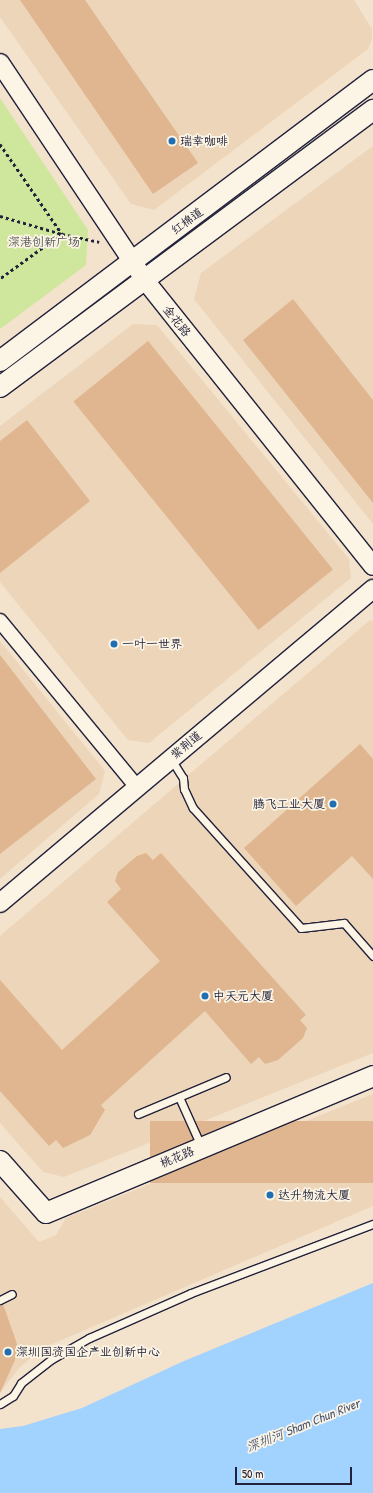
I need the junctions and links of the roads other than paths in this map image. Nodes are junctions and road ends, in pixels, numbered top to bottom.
1 (0, 63) edge
2 (373, 80) edge
3 (373, 110) edge
4 (132, 263) junction
5 (144, 280) junction
6 (0, 361) edge
7 (0, 387) edge
8 (373, 566) edge
9 (373, 589) edge
10 (0, 621) edge
11 (171, 759) junction
12 (137, 787) junction
13 (0, 902) edge
14 (373, 956) edge
15 (373, 1076) edge
16 (226, 1077) dead end
17 (179, 1097) junction
18 (138, 1114) dead end
19 (201, 1146) junction
20 (0, 1161) edge
21 (373, 1224) edge
22 (12, 1294) dead end
23 (0, 1300) edge
24 (0, 1404) edge

1 - 4 street, 金花路
2 - 4 main road, 红棉道
3 - 5 main road, 红棉道
4 - 5 street, 金花路
4 - 6 main road, 红棉道
5 - 7 main road, 红棉道
5 - 8 street, 金花路
9 - 11 street, 紫荆道
10 - 12 street
11 - 12 street, 紫荆道
11 - 14 lane
12 - 13 street, 紫荆道
15 - 19 main road, 桃花路
16 - 17 lane
17 - 18 lane
17 - 19 lane
19 - 20 main road, 桃花路
21 - 24 lane
22 - 23 lane

